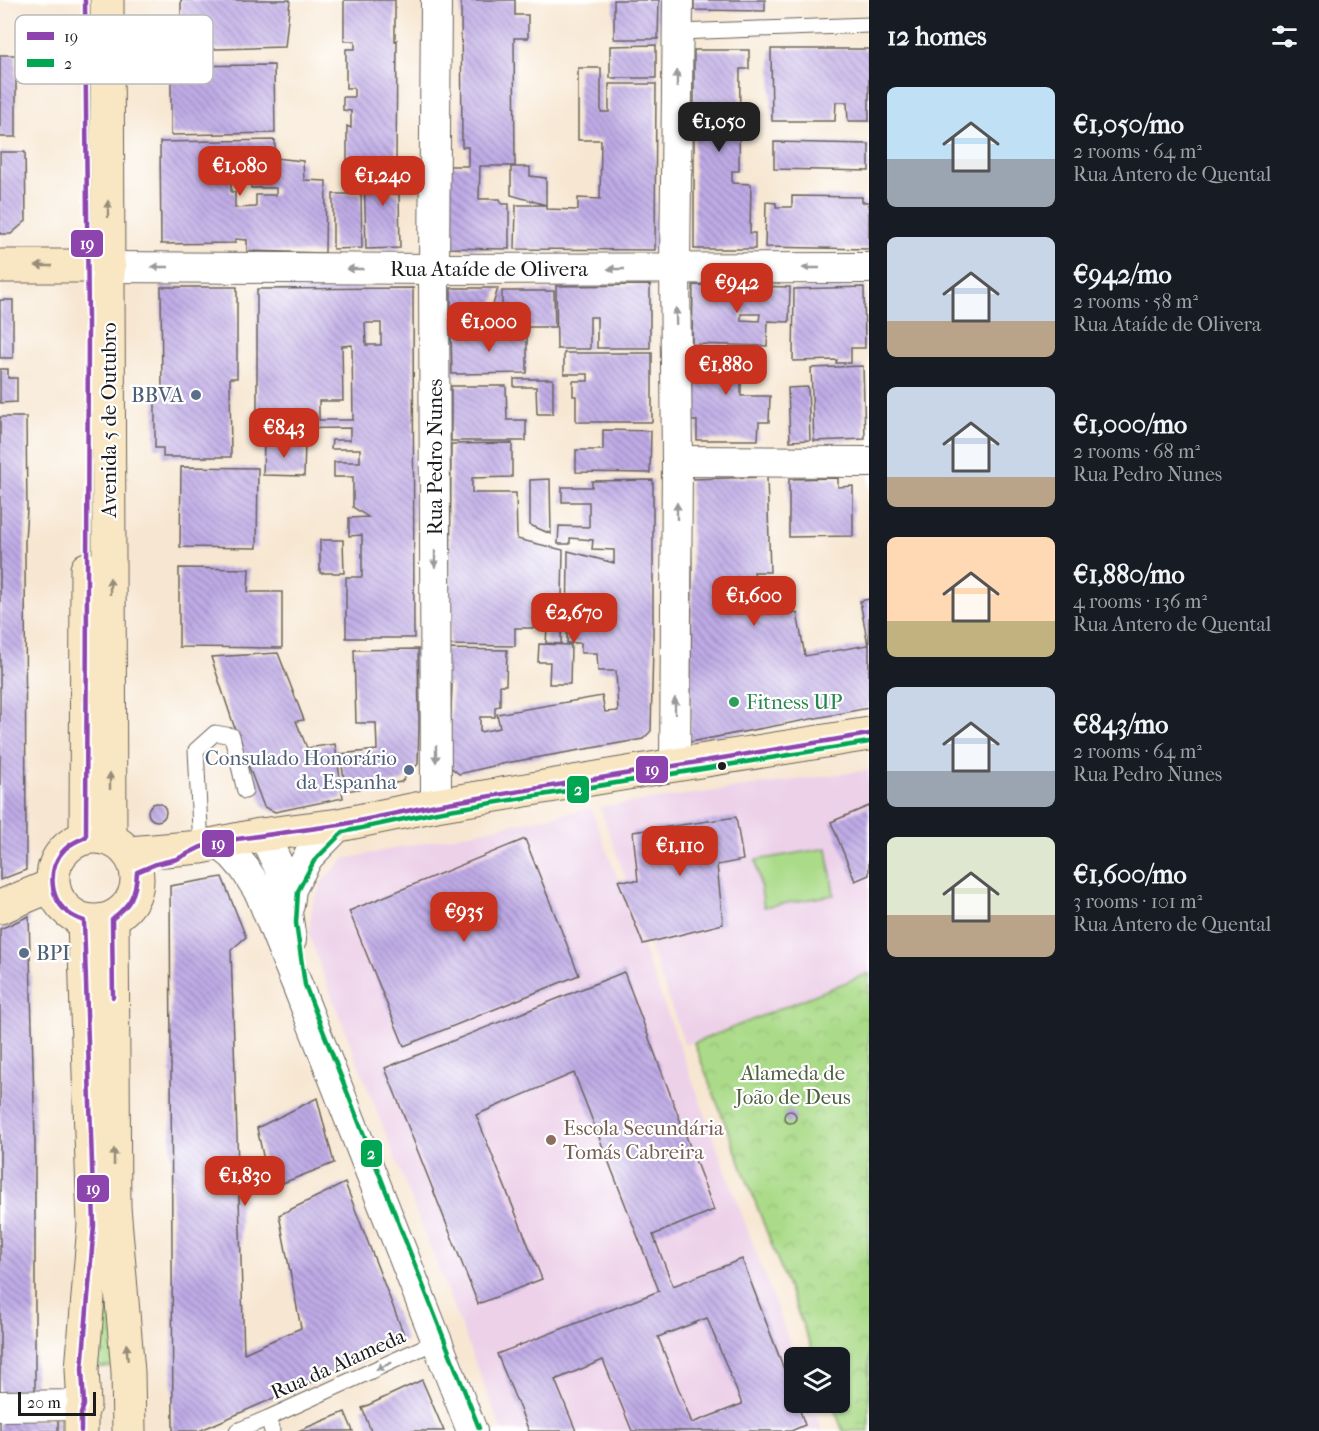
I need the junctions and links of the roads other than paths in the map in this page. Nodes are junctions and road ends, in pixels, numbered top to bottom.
1 (85, 0) edge
2 (107, 0) edge
3 (436, 0) edge
4 (678, 0) edge
5 (86, 15) edge
6 (106, 15) edge
7 (869, 25) edge
8 (678, 32) junction
9 (89, 84) edge
10 (104, 84) edge
11 (0, 266) edge
12 (98, 266) junction
13 (675, 268) junction
14 (869, 268) edge
15 (434, 269) junction
16 (677, 461) junction
17 (869, 462) edge
18 (869, 734) edge
19 (675, 765) junction
20 (245, 791) dead end
21 (436, 805) junction
22 (339, 825) junction
23 (255, 836) junction
24 (209, 845) junction
25 (115, 850) junction
26 (52, 885) junction
27 (260, 893) junction
28 (0, 907) edge
29 (98, 920) junction
30 (288, 923) junction
31 (298, 987) junction
32 (437, 1341) junction
33 (0, 1406) edge
34 (83, 1418) edge
35 (129, 1422) edge
36 (270, 1425) edge
37 (237, 1431) edge
38 (472, 1431) edge

1 - 5 main road, Avenida 5 de Outubro
6 -> 2 main road, Avenida 5 de Outubro
3 - 15 street, Rua Pedro Nunes
4 - 8 street
7 - 8 lane
13 -> 8 street
9 - 12 main road, Avenida 5 de Outubro
12 -> 10 main road, Avenida 5 de Outubro
12 -> 11 main road, Rua Ataíde de Olivera
15 -> 12 street, Rua Ataíde de Olivera
12 - 25 main road, Avenida 5 de Outubro
14 -> 13 street, Rua Ataíde de Olivera
13 -> 15 street, Rua Ataíde de Olivera
16 -> 13 street
15 -> 21 street, Rua Pedro Nunes
16 - 17 street
19 -> 16 street
18 - 19 main road
19 - 21 main road
20 - 24 lane
21 - 22 main road
22 - 23 main road
22 - 30 street
23 - 24 main road
23 - 27 street
23 - 30 street
24 - 25 main road
24 - 27 street
25 - 26 main road
25 - 29 main road
26 - 28 main road
26 - 29 main road
27 - 31 street
29 - 34 main road
35 -> 29 main road
30 - 31 street
31 - 32 street
32 -> 36 lane, Rua da Alameda
32 - 38 street
33 - 34 street
34 - 35 main road
36 - 37 lane, Rua da Alameda

